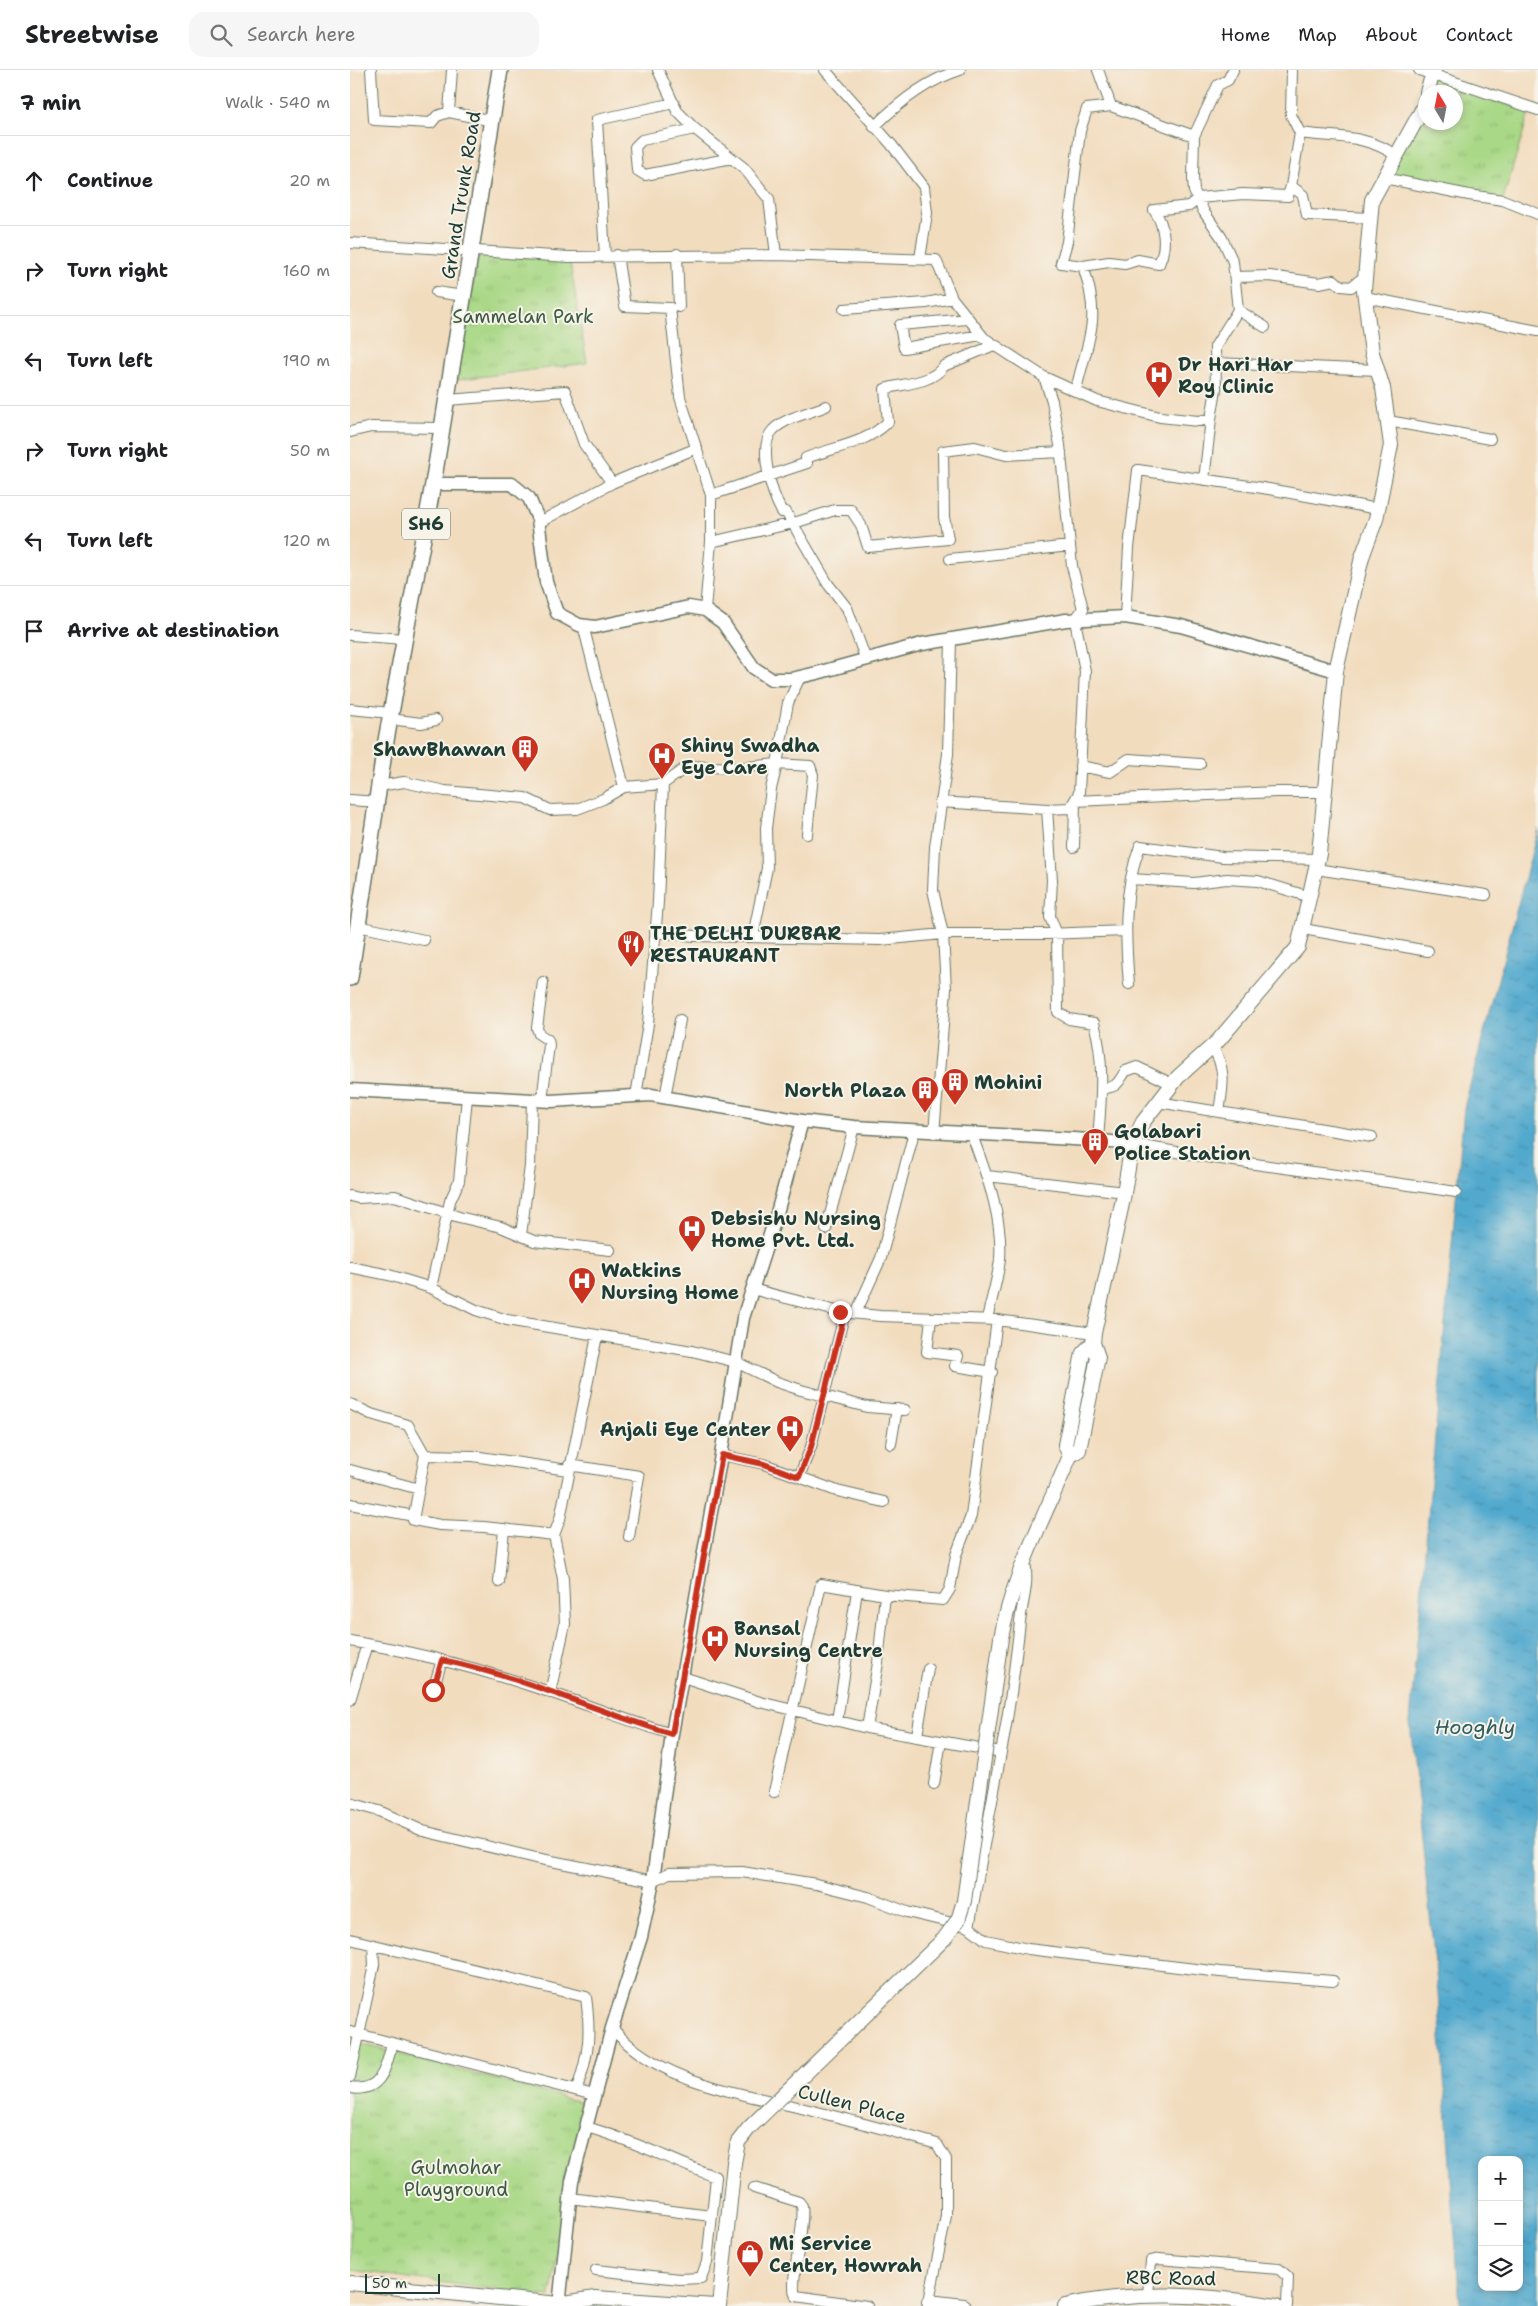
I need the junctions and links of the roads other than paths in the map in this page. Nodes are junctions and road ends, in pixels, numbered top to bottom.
1 (371, 70) edge
2 (452, 70) edge
3 (500, 70) edge
4 (658, 70) edge
5 (825, 70) edge
6 (960, 70) edge
7 (1098, 70) edge
8 (1234, 70) edge
9 (1292, 70) edge
10 (1419, 70) edge
11 (1433, 73) edge
12 (1429, 85) edge
13 (674, 103) junction
14 (1110, 106) junction
15 (1538, 110) edge
16 (449, 112) junction
17 (1418, 117) edge
18 (493, 121) junction
19 (874, 127) junction
20 (695, 129) junction
21 (1300, 133) junction
22 (1194, 136) junction
23 (1397, 156) junction
24 (732, 158) junction
25 (1384, 178) junction
26 (1291, 186) junction
27 (1199, 198) junction
28 (1538, 214) edge
29 (1370, 218) junction
30 (350, 243) edge
31 (472, 250) junction
32 (677, 254) junction
33 (617, 255) junction
34 (776, 255) junction
35 (605, 256) junction
36 (920, 259) junction
37 (1084, 266) junction
38 (1235, 276) junction
39 (1364, 281) junction
40 (436, 292) dead end
41 (464, 296) junction
42 (1365, 297) junction
43 (952, 298) junction
44 (679, 307) dead end
45 (844, 310) dead end
46 (1238, 310) junction
47 (967, 318) junction
48 (1265, 327) dead end
49 (1538, 331) edge
50 (981, 335) junction
51 (994, 345) junction
52 (1215, 363) junction
53 (1378, 370) junction
54 (1044, 377) junction
55 (1076, 390) junction
56 (447, 400) junction
57 (826, 406) dead end
58 (1211, 420) junction
59 (1388, 421) junction
60 (442, 428) junction
61 (350, 432) edge
62 (1490, 439) dead end
63 (697, 448) junction
64 (1061, 452) junction
65 (768, 474) junction
66 (1204, 480) junction
67 (612, 483) junction
68 (433, 484) junction
69 (711, 495) junction
70 (1378, 509) junction
71 (538, 523) junction
72 (794, 523) junction
73 (711, 542) junction
74 (1070, 546) junction
75 (950, 559) dead end
76 (705, 610) junction
77 (1125, 617) junction
78 (1075, 620) junction
79 (583, 625) junction
80 (350, 635) edge
81 (404, 639) junction
82 (951, 640) junction
83 (866, 660) junction
84 (1336, 671) junction
85 (800, 677) junction
86 (350, 709) edge
87 (390, 716) junction
88 (436, 720) dead end
89 (777, 764) junction
90 (1200, 764) dead end
91 (1080, 766) junction
92 (663, 784) junction
93 (379, 786) junction
94 (624, 787) junction
95 (1324, 792) junction
96 (350, 800) edge
97 (1074, 801) junction
98 (377, 802) junction
99 (940, 802) junction
100 (1047, 809) junction
101 (806, 834) dead end
102 (1074, 847) dead end
103 (1317, 864) junction
104 (1131, 879) junction
105 (1486, 894) dead end
106 (1310, 897) junction
107 (358, 926) junction
108 (1304, 929) junction
109 (1124, 931) junction
110 (656, 932) junction
111 (943, 934) junction
112 (1057, 934) junction
113 (753, 936) junction
114 (424, 940) dead end
115 (1428, 951) dead end
116 (351, 970) edge
117 (543, 982) dead end
118 (1129, 984) dead end
119 (680, 1020) dead end
120 (1212, 1046) junction
121 (1172, 1084) junction
122 (1102, 1089) junction
123 (350, 1090) edge
124 (468, 1096) junction
125 (636, 1096) junction
126 (665, 1097) junction
127 (537, 1100) junction
128 (1158, 1102) junction
129 (1219, 1112) junction
130 (802, 1122) junction
131 (854, 1128) junction
132 (914, 1132) junction
133 (934, 1133) junction
134 (972, 1135) junction
135 (1372, 1137) dead end
136 (1098, 1140) junction
137 (1132, 1144) junction
138 (987, 1176) junction
139 (1125, 1192) junction
140 (1456, 1192) dead end
141 (350, 1196) edge
142 (447, 1214) junction
143 (826, 1229) dead end
144 (521, 1235) junction
145 (610, 1250) dead end
146 (350, 1268) edge
147 (432, 1288) junction
148 (752, 1289) junction
149 (851, 1313) junction
150 (931, 1318) junction
151 (992, 1320) junction
152 (597, 1336) junction
153 (1094, 1338) junction
154 (736, 1362) junction
155 (992, 1372) junction
156 (823, 1395) junction
157 (350, 1404) edge
158 (891, 1444) dead end
159 (424, 1455) junction
160 (722, 1455) junction
161 (569, 1468) junction
162 (350, 1470) edge
163 (799, 1477) junction
164 (419, 1489) junction
165 (884, 1502) dead end
166 (350, 1504) edge
167 (414, 1516) junction
168 (504, 1529) junction
169 (554, 1535) junction
170 (629, 1537) dead end
171 (1025, 1561) junction
172 (499, 1582) dead end
173 (857, 1591) junction
174 (885, 1595) junction
175 (350, 1641) edge
176 (367, 1644) junction
177 (442, 1660) junction
178 (928, 1668) dead end
179 (683, 1677) junction
180 (433, 1690) dead end
181 (550, 1693) junction
182 (350, 1700) edge
183 (794, 1710) junction
184 (837, 1721) junction
185 (867, 1728) junction
186 (672, 1734) junction
187 (917, 1736) junction
188 (942, 1741) junction
189 (1001, 1752) junction
190 (934, 1784) dead end
191 (774, 1792) dead end
192 (350, 1803) edge
193 (653, 1881) junction
194 (970, 1927) junction
195 (350, 1939) edge
196 (374, 1945) junction
197 (1333, 1981) dead end
198 (612, 2028) junction
199 (355, 2033) edge
200 (392, 2044) junction
201 (350, 2077) edge
202 (350, 2088) edge
203 (577, 2089) junction
204 (594, 2095) junction
205 (586, 2127) junction
206 (754, 2188) dead end
207 (570, 2198) junction
208 (711, 2216) junction
209 (596, 2270) dead end
210 (350, 2283) edge
211 (1148, 2294) junction
212 (929, 2304) edge
213 (559, 2305) edge
214 (715, 2306) edge
215 (719, 2306) edge
216 (867, 2306) edge
217 (964, 2306) edge
218 (1065, 2306) edge
219 (1276, 2306) edge
220 (1287, 2306) edge

1 - 16 street
2 - 16 street
3 - 18 main road, Grand Trunk Road / SH6
4 - 13 street
5 - 19 street
6 - 19 street
7 - 14 street
8 - 22 street
9 - 21 street
10 - 11 street
11 - 12 main road
11 - 15 street
13 - 20 street
13 - 35 street
14 - 22 street
14 - 37 street
16 - 18 street
17 - 23 main road
18 - 31 main road, Grand Trunk Road / SH6
19 - 36 street
20 - 24 street
20 - 24 street
21 - 23 street
21 - 26 street
22 - 27 street
23 - 25 main road
24 - 34 street
25 - 28 street
25 - 29 main road
26 - 27 street
26 - 29 street
27 - 37 street
27 - 38 street
29 - 39 main road
30 - 31 street
31 - 35 street
31 - 41 main road, Grand Trunk Road / SH6
32 - 33 street
32 - 34 street
32 - 44 street
33 - 35 street
33 - 63 street
34 - 36 street
36 - 43 street
37 - 55 street
38 - 39 street
38 - 46 street
39 - 42 main road
40 - 41 street
41 - 56 main road, Grand Trunk Road / SH6
42 - 49 street
42 - 53 main road
43 - 45 street
43 - 47 street
46 - 48 street
46 - 52 street
47 - 50 street
47 - 50 street
50 - 51 street
51 - 54 street
51 - 65 street
52 - 53 street
52 - 58 street
53 - 59 main road
54 - 55 street
54 - 64 street
55 - 58 street
56 - 60 main road, Grand Trunk Road / SH6
56 - 67 street
57 - 65 street
58 - 66 street
59 - 62 street
59 - 70 main road
60 - 61 street
60 - 68 main road, Grand Trunk Road / SH6
63 - 67 street
63 - 69 street
64 - 72 street
64 - 74 street
65 - 69 street
65 - 72 street
66 - 70 street
66 - 77 street
67 - 71 street
68 - 71 street
68 - 81 main road, Grand Trunk Road / SH6
69 - 73 street
70 - 84 main road
71 - 79 street
72 - 73 street
72 - 83 street
73 - 76 street
74 - 75 street
74 - 78 street
76 - 79 street
76 - 85 street
77 - 78 street
77 - 84 street
78 - 82 street
78 - 91 street
79 - 94 street
80 - 81 street
81 - 87 main road, Grand Trunk Road / SH6
82 - 83 street
82 - 99 street
83 - 85 street
84 - 95 main road
85 - 89 street
86 - 87 street
87 - 88 street
87 - 93 main road, Grand Trunk Road / SH6
89 - 92 street
89 - 101 street
89 - 113 street
90 - 91 street
91 - 97 street
92 - 94 street
92 - 110 street
93 - 94 street
93 - 98 main road, Grand Trunk Road / SH6
95 - 97 street
95 - 103 main road
96 - 98 street
97 - 100 street
97 - 102 street
98 - 107 main road, Grand Trunk Road / SH6
99 - 100 street
99 - 111 street
100 - 112 street
103 - 104 street
103 - 105 street
103 - 106 main road
104 - 106 street
104 - 109 street
106 - 108 main road
107 - 114 street
107 - 116 main road, Grand Trunk Road / SH6
108 - 115 street
108 - 120 main road
109 - 112 street
109 - 118 street
110 - 113 street
110 - 125 street
111 - 112 street
111 - 113 street
111 - 133 street
112 - 122 street
117 - 127 street
119 - 126 street
120 - 121 main road
120 - 129 street
121 - 122 street
121 - 128 main road
122 - 136 street
123 - 124 street
124 - 127 street
124 - 142 street
125 - 126 street
125 - 127 street
126 - 130 street
127 - 144 street
128 - 129 street
128 - 137 main road
129 - 135 street
130 - 131 street
130 - 148 street
131 - 132 street
131 - 143 street
132 - 133 street
132 - 149 street
133 - 134 street
134 - 136 street
134 - 138 street
136 - 137 street
137 - 139 main road
137 - 140 street
138 - 139 street
138 - 151 street
139 - 153 main road
141 - 142 street
142 - 144 street
142 - 147 street
144 - 145 street
146 - 147 street
147 - 152 street
148 - 149 street
148 - 154 street
149 - 150 street
149 - 156 street
150 - 151 street
150 - 155 street
151 - 153 street
151 - 155 street
152 - 154 street
152 - 161 street
153 - 171 main road
154 - 156 street
154 - 160 street
155 - 174 street
156 - 158 street
156 - 163 street
157 - 159 street
159 - 161 street
159 - 164 street
160 - 163 street
160 - 179 street
161 - 169 street
161 - 170 street
162 - 164 street
163 - 165 street
164 - 167 street
166 - 167 street
167 - 168 street
168 - 169 street
168 - 172 street
169 - 181 street
171 - 189 street
171 - 215 main road, bridge
173 - 174 street
173 - 183 street
173 - 184 street
174 - 185 street
175 - 176 street
176 - 177 street
176 - 182 street
177 - 180 street
177 - 181 street
178 - 187 street
179 - 183 street
179 - 186 street
181 - 186 street
183 - 184 street
183 - 191 street
184 - 185 street
185 - 187 street
186 - 193 street
187 - 188 street
188 - 189 street
188 - 190 street
189 - 194 street
192 - 193 street
193 - 194 street
193 - 198 street
194 - 197 street
195 - 196 street
196 - 199 street
196 - 203 street
198 - 204 street
198 - 212 street, Cullen Place
199 - 200 street
199 - 201 street
200 - 202 street
200 - 203 street
203 - 204 street
204 - 205 street
205 - 207 street
205 - 208 street
206 - 216 street
207 - 208 street
207 - 213 street
208 - 209 street
210 - 213 main road
211 - 218 main road, RBC Road
211 - 219 main road, RBC Road
211 - 220 street
212 - 217 main road
213 - 214 main road

